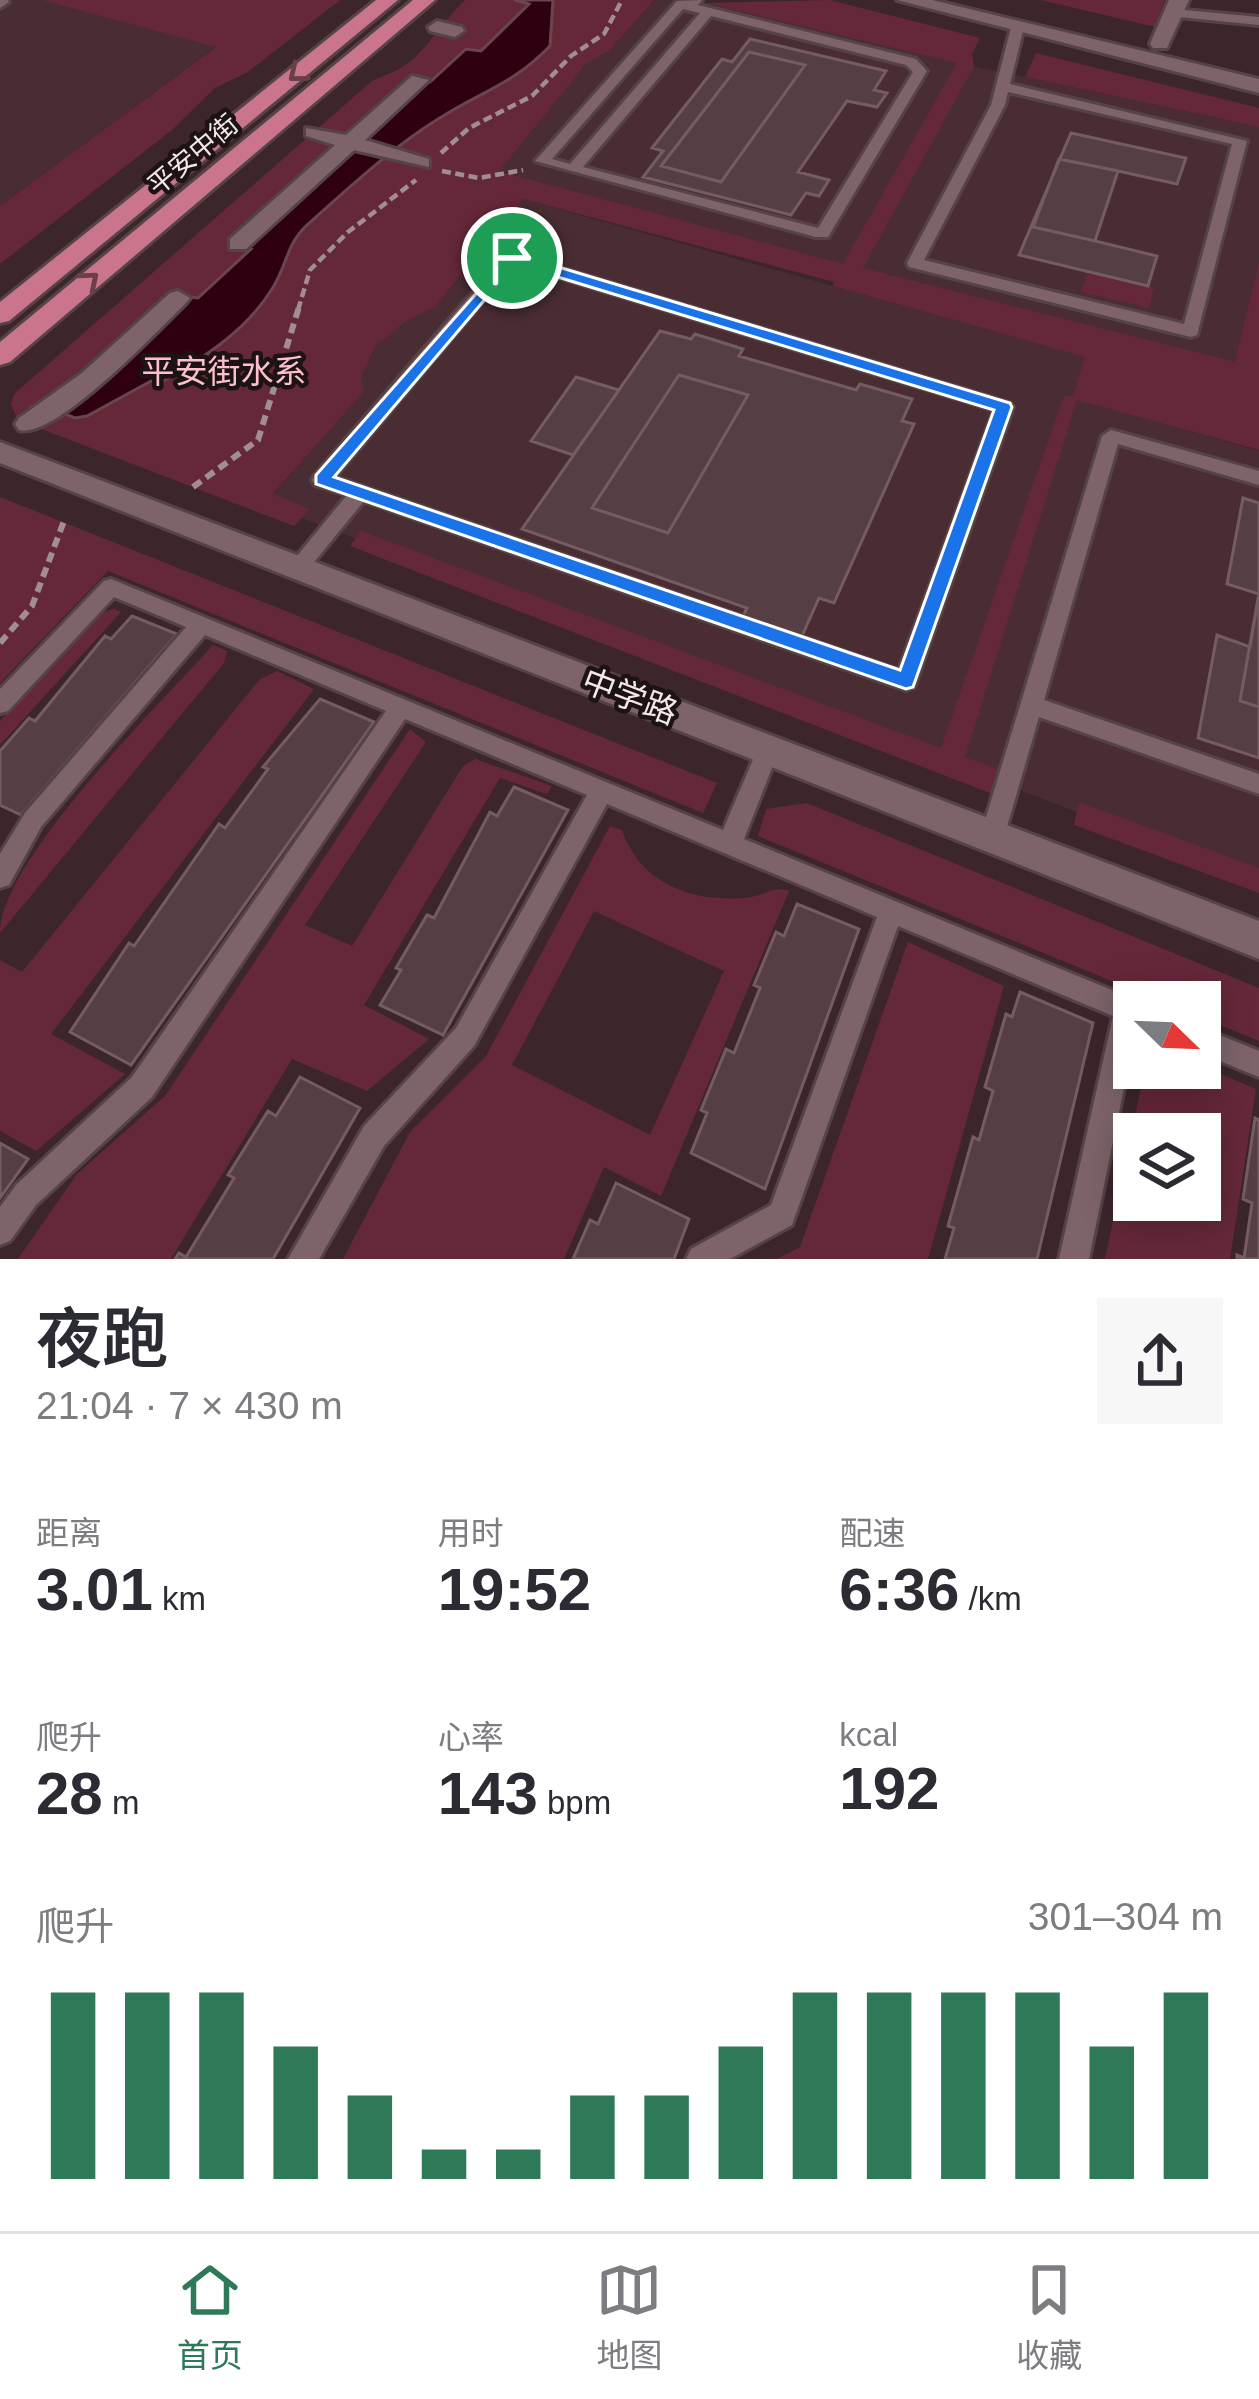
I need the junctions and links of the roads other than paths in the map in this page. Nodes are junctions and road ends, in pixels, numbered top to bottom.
1 (388, 0) edge
2 (425, 0) edge
3 (908, 0) edge
4 (980, 0) edge
5 (698, 6) edge
6 (1176, 6) edge
7 (1259, 21) edge
8 (1017, 27) junction
9 (1160, 44) junction
10 (1259, 68) edge
11 (419, 80) dead end
12 (1259, 86) edge
13 (1005, 87) junction
14 (313, 133) dead end
15 (348, 142) junction
16 (426, 165) road end
17 (573, 170) junction
18 (238, 244) dead end
19 (178, 298) dead end
20 (0, 316) edge
21 (0, 356) edge
22 (28, 424) dead end
23 (0, 452) edge
24 (1259, 478) edge
25 (360, 492) junction
26 (299, 566) junction
27 (201, 625) junction
28 (0, 704) edge
29 (1031, 705) junction
30 (400, 708) junction
31 (768, 750) junction
32 (1259, 784) edge
33 (601, 792) junction
34 (992, 837) junction
35 (729, 844) junction
36 (0, 877) edge
37 (891, 911) junction
38 (1259, 940) edge
39 (1113, 1004) edge
40 (1221, 1049) edge
41 (1259, 1064) edge
42 (1113, 1089) edge
43 (0, 1231) edge
44 (303, 1259) edge
45 (701, 1259) edge
46 (1074, 1259) edge

1 -> 20 main road, 平安中街
21 -> 2 main road, 平安中街
3 - 8 street
4 - 9 street
5 - 17 lane
5 - 17 lane
5 - 17 lane
6 - 7 lane
6 - 9 street
8 - 12 street
8 - 13 lane
9 - 10 street
11 - 15 street
13 - 13 lane
14 - 15 street
15 - 16 street
15 - 18 street
19 - 22 street
23 - 26 street, 中学路
24 - 29 lane
25 - 25 lane
25 - 26 lane
26 - 31 street, 中学路
27 - 28 lane
27 - 30 lane
27 - 36 lane
29 - 32 lane
29 - 34 lane
30 - 33 lane
30 - 43 lane
31 - 34 street, 中学路
31 - 35 lane
33 - 35 lane
33 - 44 lane
34 - 38 street, 中学路
35 - 37 lane
37 - 39 lane
37 - 45 lane
40 - 41 lane
42 - 46 lane

